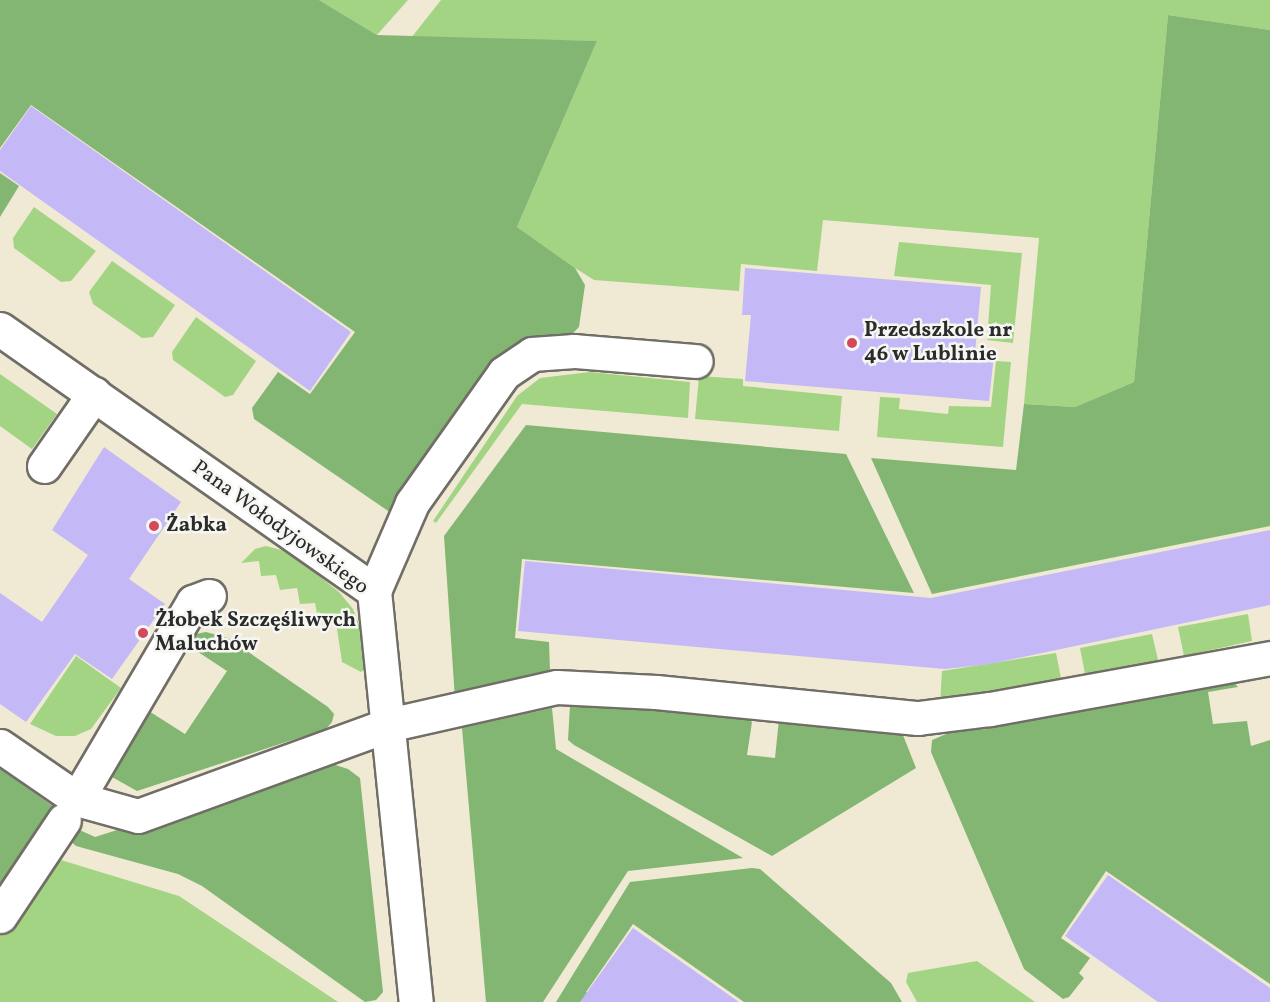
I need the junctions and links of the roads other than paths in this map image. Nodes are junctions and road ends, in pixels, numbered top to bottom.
1 (0, 328) edge
2 (696, 361) dead end
3 (94, 394) junction
4 (44, 466) dead end
5 (374, 591) junction
6 (209, 596) dead end
7 (1270, 658) edge
8 (388, 725) junction
9 (0, 746) edge
10 (70, 810) junction
11 (0, 916) edge
12 (416, 1002) edge

1 - 3 street, Pana Wołodyjowskiego
2 - 5 street
3 - 4 street
3 - 5 street, Pana Wołodyjowskiego
5 - 8 street, Pana Wołodyjowskiego
6 - 10 street
7 - 8 street
8 - 10 street
8 - 12 street, Pana Wołodyjowskiego
9 - 10 street
10 - 11 street

